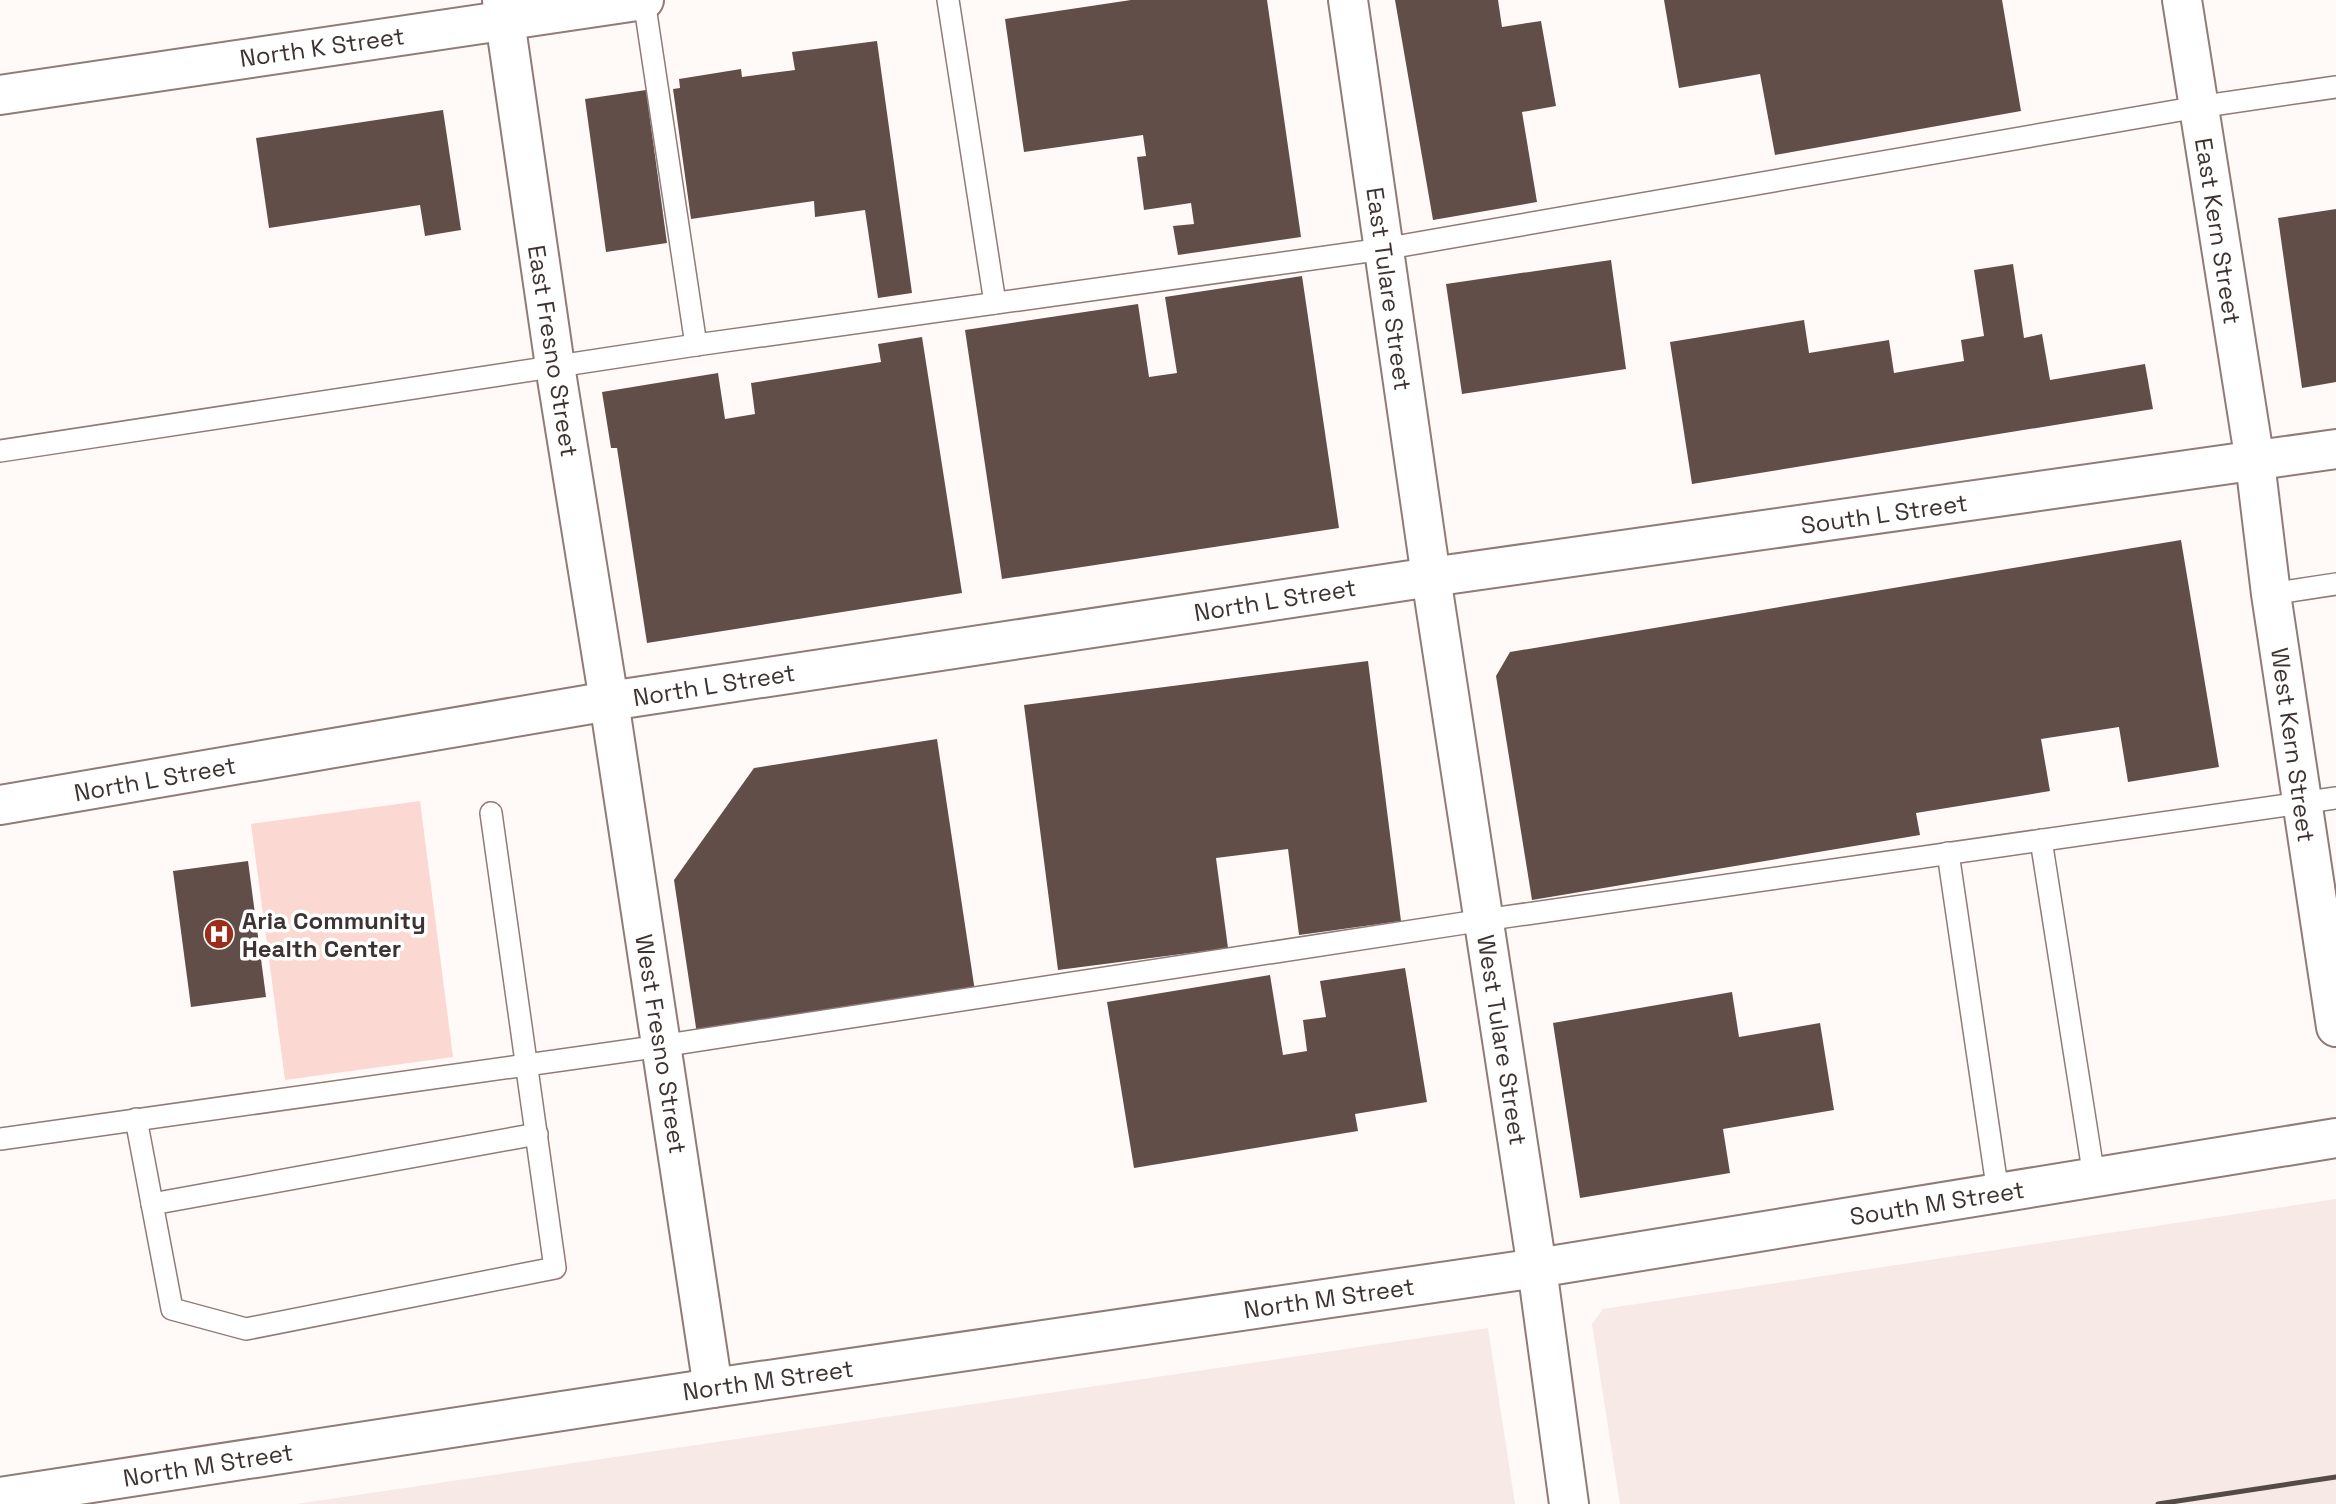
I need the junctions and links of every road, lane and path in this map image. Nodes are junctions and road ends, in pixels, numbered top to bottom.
1 (644, 0) edge
2 (948, 0) edge
3 (1348, 0) edge
4 (2182, 0) edge
5 (504, 10) edge
6 (2336, 88) edge
7 (0, 95) edge
8 (2198, 107) junction
9 (1383, 249) junction
10 (995, 303) junction
11 (696, 345) junction
12 (555, 366) junction
13 (2336, 449) edge
14 (0, 451) edge
15 (2255, 462) junction
16 (1431, 577) junction
17 (2336, 584) edge
18 (2271, 594) junction
19 (609, 701) junction
20 (2319, 800) edge
21 (0, 805) edge
22 (491, 813) dead end
23 (2041, 840) junction
24 (1948, 853) junction
25 (1484, 920) junction
26 (2336, 1021) edge
27 (661, 1046) junction
28 (527, 1064) junction
29 (136, 1119) junction
30 (537, 1134) junction
31 (2336, 1138) edge
32 (0, 1139) edge
33 (2094, 1177) junction
34 (1998, 1193) junction
35 (152, 1204) junction
36 (1537, 1268) junction
37 (713, 1388) junction
38 (0, 1497) edge
39 (1569, 1504) edge

1 - 5 street, North K Street
1 - 11 lane
2 - 10 lane
3 - 9 street, East Tulare Street
4 - 8 street, East Kern Street
5 - 7 street, North K Street
5 - 12 street, East Fresno Street
6 - 8 lane
8 - 9 lane
8 - 15 street, East Kern Street
9 - 10 lane
9 - 16 street, East Tulare Street
10 - 11 lane
11 - 12 lane
12 - 14 lane
12 - 19 street, East Fresno Street
13 - 15 street, South L Street
15 - 16 street, South L Street
15 - 18 street, West Kern Street
16 - 19 street, North L Street
16 - 25 street, West Tulare Street
17 - 18 lane
18 - 20 street, West Kern Street
19 - 21 street, North L Street
19 - 27 street, West Fresno Street
20 - 23 lane
20 - 26 street, West Kern Street
22 - 28 lane
23 - 24 lane
23 - 33 lane
24 - 25 lane
24 - 34 lane
25 - 27 lane
25 - 36 street, West Tulare Street
27 - 28 lane
27 - 37 street, West Fresno Street
28 - 29 lane
28 - 30 lane
29 - 32 lane
29 - 35 lane
30 - 35 lane
30 - 35 lane
31 - 33 street, South M Street
33 - 34 street, South M Street
34 - 36 street, South M Street
36 - 37 street, North M Street
36 - 39 street, West Tulare Street
37 - 38 street, North M Street

